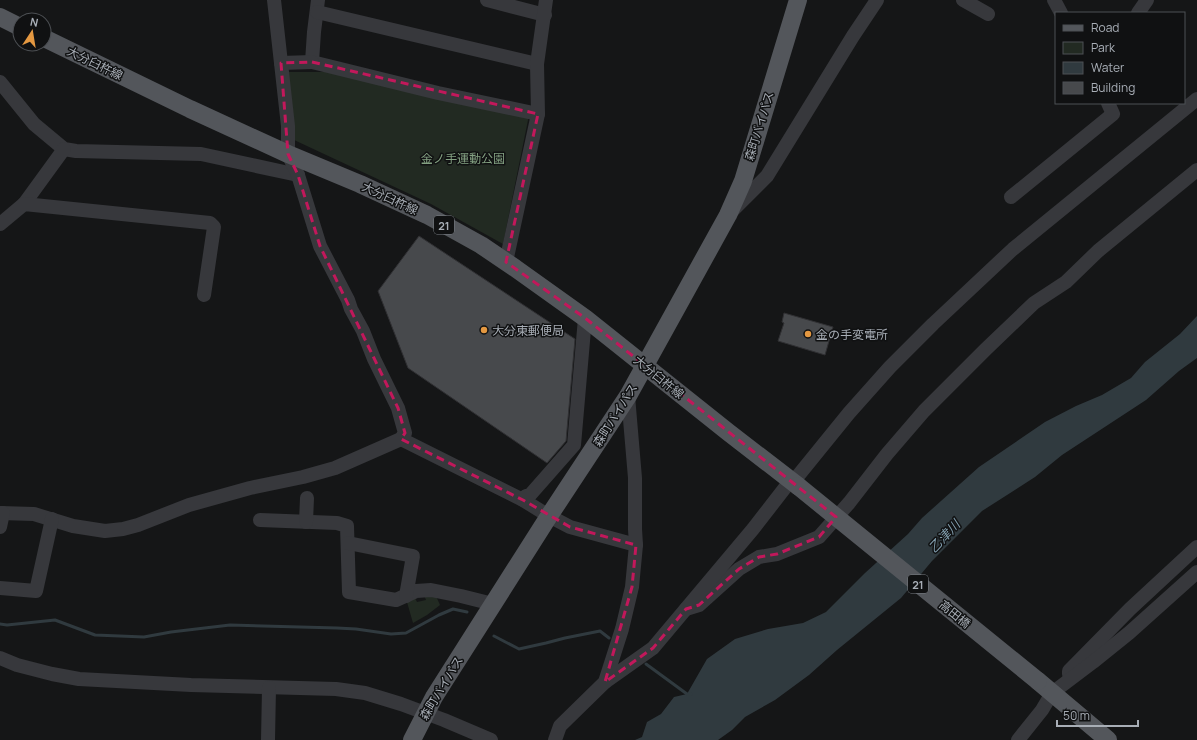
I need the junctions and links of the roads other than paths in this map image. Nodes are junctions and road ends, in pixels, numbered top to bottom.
1 (274, 0) edge
2 (487, 0) edge
3 (546, 0) edge
4 (798, 0) edge
5 (877, 0) edge
6 (963, 0) edge
7 (1054, 0) edge
8 (1147, 0) edge
9 (318, 6) edge
10 (1060, 12) edge
11 (1139, 12) edge
12 (988, 14) dead end
13 (544, 15) junction
14 (0, 17) edge
15 (12, 23) edge
16 (52, 42) edge
17 (312, 62) junction
18 (281, 63) junction
19 (537, 64) junction
20 (0, 82) edge
21 (1197, 99) edge
22 (1108, 104) edge
23 (538, 114) junction
24 (64, 149) junction
25 (288, 154) junction
26 (1197, 170) edge
27 (298, 175) junction
28 (1011, 197) dead end
29 (24, 204) junction
30 (728, 214) junction
31 (0, 224) edge
32 (506, 262) junction
33 (204, 295) dead end
34 (585, 318) junction
35 (645, 365) junction
36 (628, 396) junction
37 (402, 439) junction
38 (794, 483) junction
39 (307, 498) dead end
40 (523, 500) junction
41 (2, 513) edge
42 (549, 516) junction
43 (52, 519) junction
44 (260, 520) dead end
45 (306, 522) junction
46 (0, 527) edge
47 (348, 543) junction
48 (636, 545) junction
49 (1197, 547) edge
50 (1197, 572) edge
51 (0, 588) edge
52 (406, 596) junction
53 (493, 604) junction
54 (686, 609) junction
55 (0, 658) edge
56 (1070, 679) junction
57 (604, 682) junction
58 (269, 688) junction
59 (1052, 692) junction
60 (425, 713) junction
61 (268, 740) edge
62 (412, 740) edge
63 (491, 740) edge
64 (555, 740) edge
65 (1018, 740) edge
66 (1108, 740) edge

1 - 18 street
2 - 13 street
3 - 13 street
4 - 30 main road, 森町バイパス
5 - 30 street
6 - 12 street
7 - 10 street
8 - 11 street
9 - 17 street
9 - 19 street
13 - 19 street
14 - 15 main road
16 - 25 main road, 大分臼杵線 / 21
17 - 18 street
17 - 23 street
18 - 25 street
19 - 23 street
20 - 24 street
21 - 38 street
22 - 28 street
23 - 32 street
24 - 27 street
24 - 29 street
25 - 27 street
25 - 32 main road, 大分臼杵線 / 21
26 - 54 street
27 - 37 street
29 - 31 street
29 - 33 street
30 - 35 main road, 森町バイパス
32 - 34 main road, 大分臼杵線 / 21
34 - 35 main road, 大分臼杵線 / 21
34 - 40 street
35 - 36 main road, 森町バイパス
35 - 38 main road, 大分臼杵線 / 21
36 - 42 main road, 森町バイパス
36 - 48 street
37 - 40 street
37 - 43 street
38 - 54 street
38 - 59 main road, 高田橋 / 21, bridge
39 - 45 street
40 - 42 street
41 - 43 street
41 - 46 street
42 - 48 street
42 - 53 main road, 森町バイパス
43 - 51 street
44 - 45 street
45 - 47 street
47 - 52 street
47 - 52 street
48 - 57 street
49 - 56 street
50 - 56 street
52 - 53 street
53 - 60 main road, 森町バイパス
54 - 57 street
55 - 58 street
56 - 59 street
57 - 64 street
58 - 60 street
58 - 61 street
59 - 65 street
59 - 66 main road, 21
60 - 62 main road, 森町バイパス
60 - 63 street

